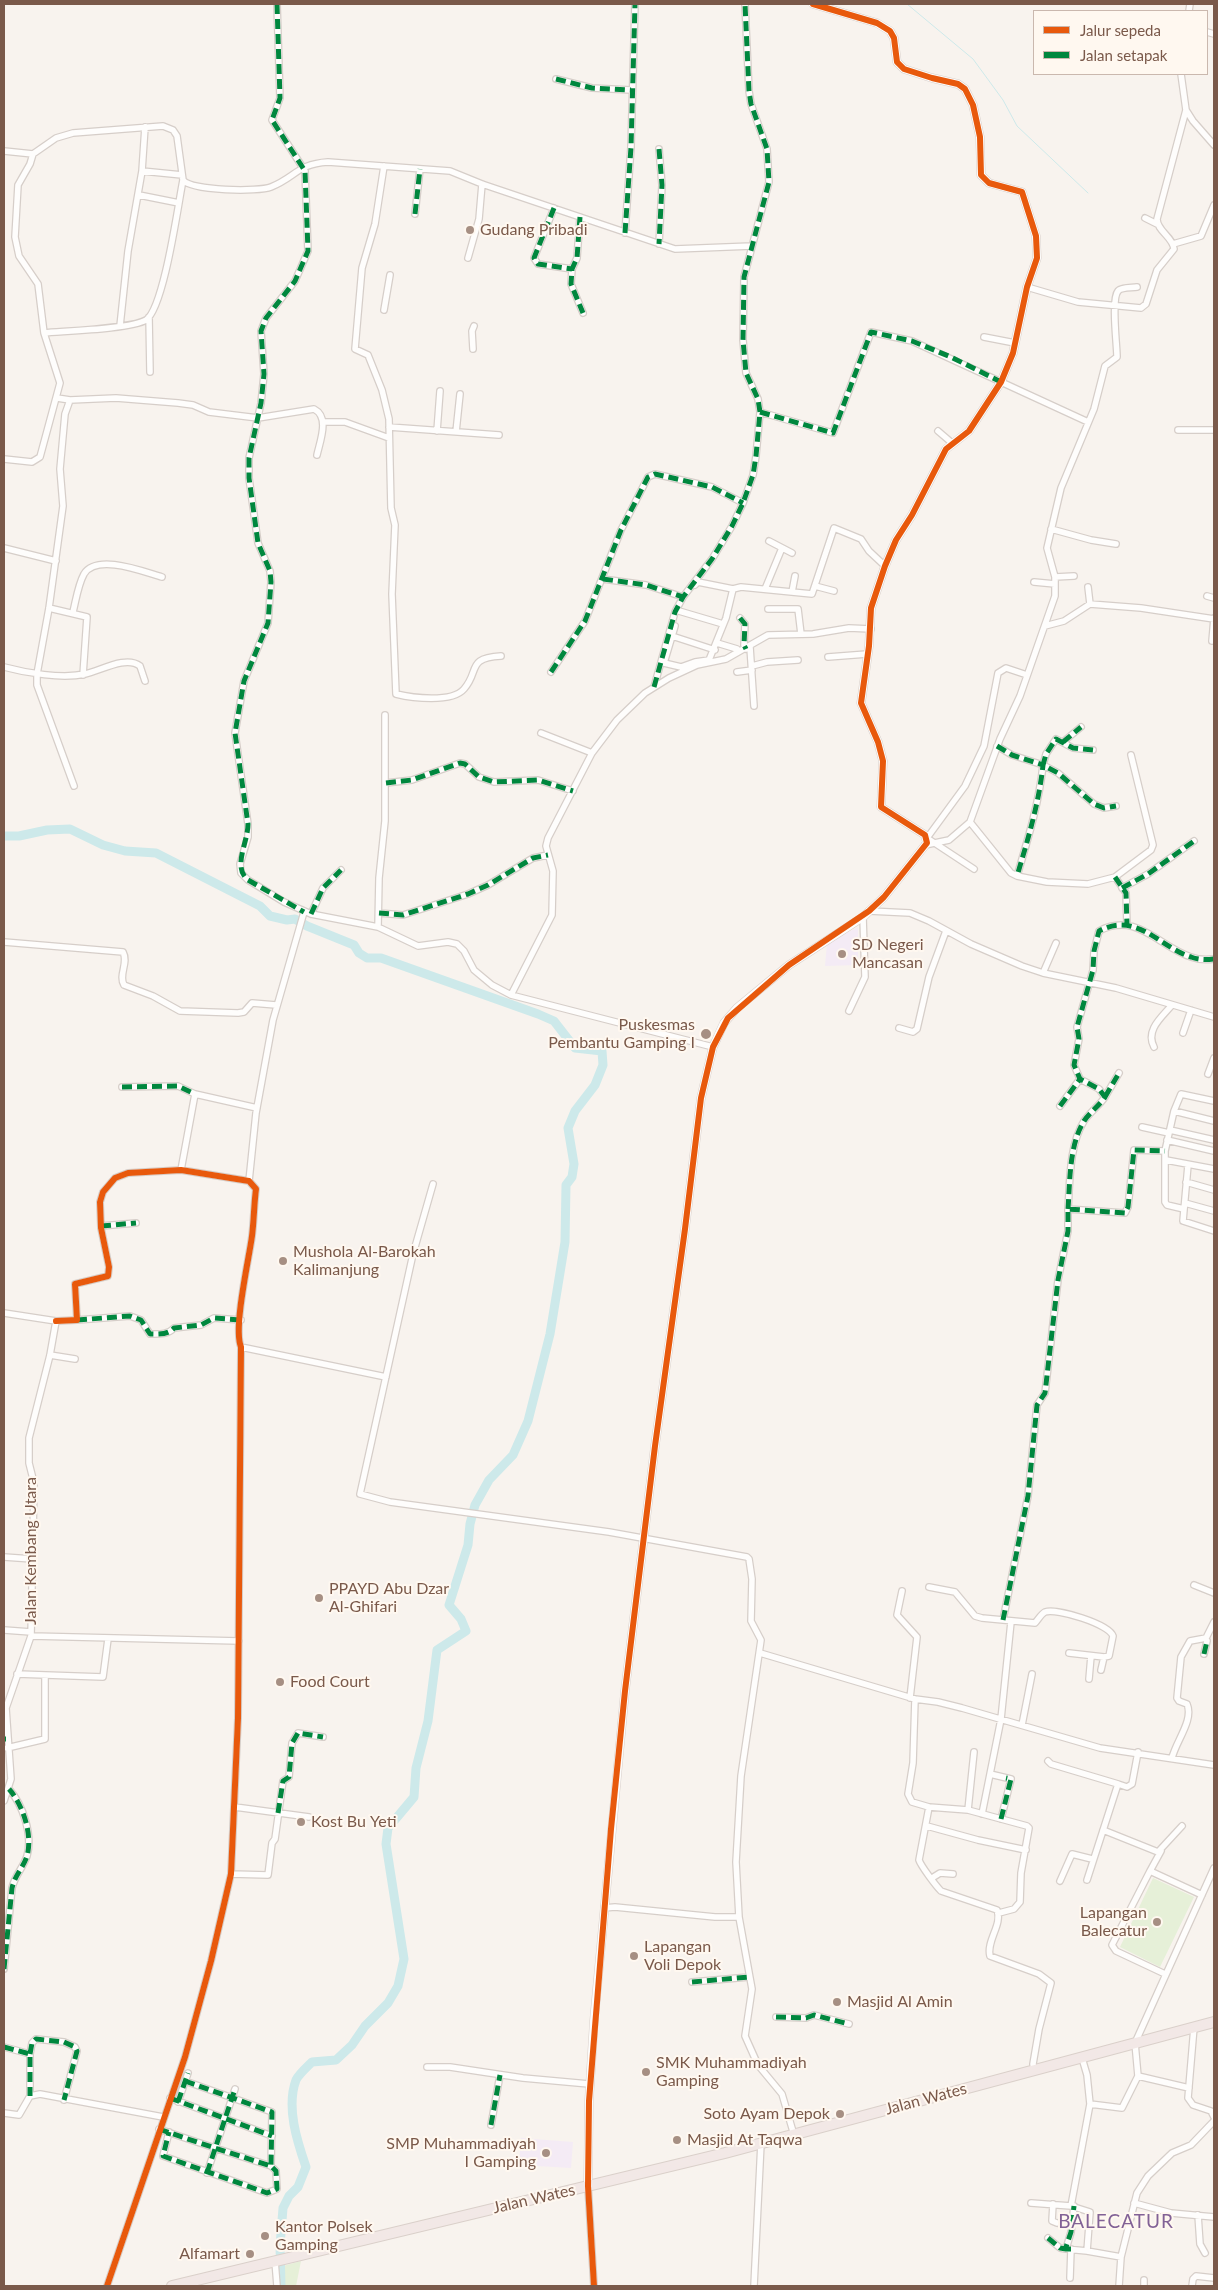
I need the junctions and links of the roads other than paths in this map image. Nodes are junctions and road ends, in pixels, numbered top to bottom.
1 (278, 4) edge
2 (635, 4) edge
3 (745, 4) edge
4 (813, 4) edge
5 (1181, 75) edge
6 (556, 79) dead end
7 (631, 90) junction
8 (1186, 110) junction
9 (145, 127) junction
10 (1214, 145) edge
11 (659, 149) dead end
12 (4, 151) edge
13 (33, 154) junction
14 (384, 166) junction
15 (302, 167) junction
16 (420, 169) junction
17 (142, 171) junction
18 (183, 178) junction
19 (482, 184) junction
20 (139, 195) junction
21 (179, 203) junction
22 (1214, 205) edge
23 (554, 208) junction
24 (415, 214) dead end
25 (580, 217) junction
26 (1145, 218) dead end
27 (1157, 224) junction
28 (625, 233) junction
29 (659, 244) junction
30 (1173, 244) junction
31 (752, 246) junction
32 (468, 258) dead end
33 (572, 269) junction
34 (390, 275) dead end
35 (1027, 287) junction
36 (1137, 287) dead end
37 (1114, 306) junction
38 (384, 310) dead end
39 (583, 313) dead end
40 (149, 317) junction
41 (120, 326) junction
42 (474, 326) dead end
43 (44, 333) junction
44 (984, 337) dead end
45 (1015, 343) junction
46 (473, 349) dead end
47 (150, 372) dead end
48 (1001, 382) junction
49 (440, 391) dead end
50 (460, 394) dead end
51 (57, 398) junction
52 (70, 400) junction
53 (760, 412) junction
54 (258, 418) junction
55 (323, 422) junction
56 (1088, 422) junction
57 (389, 427) junction
58 (1178, 430) dead end
59 (1214, 430) edge
60 (436, 431) junction
61 (938, 431) dead end
62 (456, 432) junction
63 (499, 435) dead end
64 (389, 438) junction
65 (952, 443) junction
66 (317, 454) dead end
67 (4, 459) edge
68 (743, 504) junction
69 (1051, 528) junction
70 (769, 541) dead end
71 (1116, 544) dead end
72 (4, 548) edge
73 (782, 548) junction
74 (792, 552) dead end
75 (56, 561) junction
76 (885, 566) junction
77 (795, 576) dead end
78 (1074, 576) dead end
79 (162, 577) dead end
80 (1055, 577) junction
81 (603, 578) junction
82 (1034, 582) dead end
83 (1055, 584) junction
84 (814, 586) junction
85 (1088, 587) dead end
86 (733, 589) junction
87 (766, 589) junction
88 (834, 591) dead end
89 (792, 592) junction
90 (1207, 596) dead end
91 (683, 597) junction
92 (1214, 598) edge
93 (1090, 604) junction
94 (49, 608) junction
95 (768, 609) dead end
96 (679, 611) junction
97 (73, 612) junction
98 (740, 618) dead end
99 (1214, 618) edge
100 (723, 624) junction
101 (1045, 626) junction
102 (871, 629) junction
103 (801, 634) junction
104 (672, 636) junction
105 (1212, 641) dead end
106 (717, 642) junction
107 (748, 648) junction
108 (737, 649) dead end
109 (715, 650) junction
110 (866, 654) junction
111 (501, 656) dead end
112 (828, 657) dead end
113 (798, 660) dead end
114 (4, 667) edge
115 (752, 668) junction
116 (551, 672) dead end
117 (736, 672) dead end
118 (37, 674) junction
119 (83, 675) junction
120 (1027, 675) junction
121 (145, 681) dead end
122 (654, 687) junction
123 (754, 706) dead end
124 (385, 716) dead end
125 (1081, 727) dead end
126 (541, 733) dead end
127 (1063, 742) junction
128 (998, 746) junction
129 (1093, 750) dead end
130 (592, 753) junction
131 (1131, 755) dead end
132 (1043, 765) junction
133 (386, 783) junction
134 (74, 786) dead end
135 (573, 791) junction
136 (1116, 806) dead end
137 (970, 822) junction
138 (926, 841) junction
139 (1194, 841) dead end
140 (935, 842) junction
141 (548, 855) junction
142 (341, 870) dead end
143 (974, 870) dead end
144 (1017, 876) junction
145 (1115, 877) junction
146 (1122, 888) junction
147 (869, 911) junction
148 (304, 912) junction
149 (379, 913) junction
150 (311, 914) junction
151 (862, 917) junction
152 (1127, 925) junction
153 (378, 927) junction
154 (946, 931) junction
155 (4, 942) edge
156 (1056, 943) dead end
157 (1214, 959) edge
158 (1043, 973) junction
159 (1088, 983) junction
160 (511, 995) junction
161 (276, 1005) junction
162 (1172, 1005) junction
163 (1191, 1010) junction
164 (849, 1011) dead end
165 (1214, 1017) edge
166 (900, 1028) dead end
167 (1183, 1032) dead end
168 (1154, 1046) dead end
169 (713, 1047) junction
170 (1214, 1058) edge
171 (1119, 1073) dead end
172 (1208, 1074) dead end
173 (1080, 1079) junction
174 (122, 1087) dead end
175 (195, 1094) junction
176 (1105, 1097) junction
177 (1214, 1101) edge
178 (1060, 1106) dead end
179 (257, 1108) junction
180 (1174, 1111) junction
181 (1214, 1120) edge
182 (1142, 1127) dead end
183 (1169, 1131) junction
184 (1167, 1140) junction
185 (1214, 1140) edge
186 (1165, 1151) junction
187 (1214, 1151) edge
188 (1166, 1160) junction
189 (1188, 1165) junction
190 (1214, 1169) edge
191 (181, 1170) junction
192 (249, 1181) junction
193 (1186, 1182) junction
194 (433, 1184) dead end
195 (1214, 1190) edge
196 (1184, 1206) junction
197 (1068, 1209) junction
198 (1214, 1211) edge
199 (136, 1223) dead end
200 (101, 1226) junction
201 (1214, 1231) edge
202 (4, 1313) edge
203 (77, 1320) junction
204 (240, 1320) junction
205 (56, 1321) junction
206 (241, 1348) junction
207 (50, 1355) junction
208 (75, 1359) dead end
209 (386, 1377) junction
210 (643, 1539) junction
211 (4, 1557) edge
212 (32, 1559) junction
213 (1194, 1584) dead end
214 (929, 1588) dead end
215 (902, 1591) dead end
216 (1214, 1593) edge
217 (1003, 1620) junction
218 (1011, 1622) junction
219 (1214, 1622) edge
220 (4, 1630) edge
221 (31, 1634) junction
222 (108, 1638) junction
223 (1205, 1640) junction
224 (239, 1642) junction
225 (1214, 1643) edge
226 (760, 1653) junction
227 (1069, 1653) dead end
228 (1204, 1654) dead end
229 (1092, 1656) junction
230 (1104, 1657) junction
231 (1101, 1670) dead end
232 (17, 1674) junction
233 (1032, 1674) dead end
234 (45, 1675) junction
235 (1089, 1680) dead end
236 (913, 1699) junction
237 (5, 1702) edge
238 (1001, 1719) junction
239 (1022, 1725) junction
240 (322, 1737) dead end
241 (5, 1739) edge
242 (7, 1748) junction
243 (974, 1752) dead end
244 (1138, 1752) junction
245 (1172, 1758) junction
246 (1048, 1761) dead end
247 (1214, 1765) edge
248 (990, 1774) junction
249 (1118, 1784) junction
250 (9, 1789) junction
251 (4, 1801) edge
252 (235, 1807) junction
253 (929, 1807) junction
254 (968, 1810) junction
255 (278, 1813) junction
256 (982, 1814) junction
257 (309, 1817) dead end
258 (1002, 1819) junction
259 (927, 1826) junction
260 (1182, 1826) dead end
261 (1102, 1830) junction
262 (1026, 1850) junction
263 (1161, 1851) junction
264 (1092, 1859) junction
265 (1214, 1868) edge
266 (1150, 1871) junction
267 (231, 1874) junction
268 (953, 1874) dead end
269 (932, 1878) junction
270 (1087, 1880) dead end
271 (1060, 1881) dead end
272 (1202, 1895) junction
273 (604, 1908) junction
274 (998, 1913) junction
275 (739, 1917) junction
276 (4, 1969) edge
277 (1165, 1974) junction
278 (749, 1977) junction
279 (692, 1982) dead end
280 (776, 2017) dead end
281 (1214, 2022) edge
282 (849, 2024) dead end
283 (1194, 2027) junction
284 (1135, 2042) junction
285 (4, 2047) edge
286 (30, 2054) junction
287 (1082, 2058) junction
288 (427, 2067) dead end
289 (1034, 2070) junction
290 (188, 2073) dead end
291 (500, 2075) junction
292 (1138, 2076) junction
293 (185, 2081) junction
294 (589, 2084) junction
295 (1189, 2088) junction
296 (235, 2089) dead end
297 (30, 2096) junction
298 (170, 2098) junction
299 (232, 2098) junction
300 (64, 2100) junction
301 (178, 2102) junction
302 (1090, 2104) junction
303 (4, 2113) edge
304 (164, 2117) junction
305 (1214, 2117) edge
306 (226, 2119) junction
307 (1214, 2121) edge
308 (490, 2124) dead end
309 (159, 2129) junction
310 (169, 2132) junction
311 (794, 2135) junction
312 (272, 2136) junction
313 (761, 2143) junction
314 (217, 2148) junction
315 (270, 2166) junction
316 (207, 2173) junction
317 (588, 2186) junction
318 (1032, 2203) dead end
319 (1134, 2203) junction
320 (1053, 2204) junction
321 (1073, 2206) junction
322 (1198, 2215) junction
323 (1214, 2217) edge
324 (1057, 2223) dead end
325 (1048, 2238) dead end
326 (1068, 2249) junction
327 (1087, 2251) junction
328 (1205, 2253) dead end
329 (1121, 2257) junction
330 (278, 2260) junction
331 (1070, 2278) dead end
332 (1214, 2278) edge
333 (107, 2286) edge
334 (172, 2286) edge
335 (276, 2286) edge
336 (594, 2286) edge
337 (754, 2286) edge
338 (1119, 2286) edge
339 (1192, 2286) edge

1 - 15 street
2 - 7 street
3 - 31 street
4 - 35 street
5 - 8 street
6 - 7 street
7 - 28 street
8 - 10 street
8 - 27 street
9 - 13 street
9 - 17 street
9 - 18 street
11 - 29 street
12 - 13 street
13 - 43 street
14 - 15 street
14 - 16 street
14 - 57 street
15 - 18 street
15 - 54 street
16 - 19 street
16 - 24 street
17 - 18 street
17 - 20 street
18 - 21 street
19 - 23 street
19 - 32 street
20 - 21 street
20 - 41 street
21 - 40 street
22 - 30 street
23 - 25 street
23 - 33 street
25 - 28 street
25 - 33 street
26 - 27 street
27 - 30 street
28 - 29 street
29 - 31 street
30 - 37 street
31 - 53 street
33 - 39 street
34 - 38 street
35 - 37 street
35 - 45 street
36 - 37 street
37 - 56 street
40 - 41 street
40 - 47 street
41 - 43 street
42 - 46 street
43 - 51 street
44 - 45 street
45 - 48 street
48 - 53 street
48 - 56 street
48 - 65 street
49 - 60 street
50 - 62 street
51 - 52 street
51 - 67 street
52 - 54 street
52 - 75 street
53 - 68 street
54 - 55 street
54 - 148 street
55 - 64 street
55 - 66 street
56 - 69 street
57 - 60 street
57 - 64 street
58 - 59 street
60 - 62 street
61 - 65 street
62 - 63 street
64 - 111 street
65 - 76 street
68 - 81 street
68 - 91 street
69 - 71 street
69 - 80 street
70 - 73 street
72 - 75 street
73 - 74 street
73 - 87 street
75 - 94 street
76 - 84 street
76 - 102 street
77 - 89 street
78 - 80 street
79 - 97 street
80 - 83 street
81 - 91 street
81 - 116 street
82 - 83 street
83 - 101 street
84 - 88 street
84 - 89 street
85 - 93 street
86 - 87 street
86 - 96 street
86 - 100 street
87 - 89 street
90 - 92 street
91 - 122 street
93 - 99 street
93 - 101 street
94 - 97 street
94 - 118 street
95 - 103 street
96 - 100 street
96 - 104 street
97 - 119 street
98 - 107 street
99 - 105 street
100 - 106 street
101 - 120 street
102 - 103 street
102 - 110 street
103 - 107 street
104 - 109 street
104 - 109 street
106 - 108 street
106 - 109 street
107 - 115 street
107 - 122 street
110 - 112 street
110 - 138 street
113 - 115 street
114 - 118 street
115 - 117 street
115 - 123 street
118 - 119 street
118 - 134 street
119 - 121 street
120 - 128 street
120 - 138 street
122 - 130 street
124 - 133 street
125 - 127 street
126 - 130 street
127 - 129 street
127 - 132 street
128 - 132 street
128 - 137 street
130 - 135 street
131 - 145 street
132 - 136 street
132 - 144 street
133 - 135 street
133 - 149 street
135 - 141 street
137 - 140 street
137 - 144 street
138 - 140 street
138 - 147 street
139 - 146 street
140 - 143 street
141 - 149 street
141 - 160 street
142 - 150 street
144 - 145 street
145 - 146 street
146 - 152 street
147 - 151 street
147 - 154 street
148 - 150 street
148 - 161 street
149 - 153 street
150 - 153 street
151 - 164 street
151 - 169 street
152 - 157 street
152 - 159 street
153 - 160 street
154 - 158 street
154 - 166 street
155 - 161 street
156 - 158 street
158 - 159 street
159 - 162 street
159 - 173 street
160 - 169 street
161 - 179 street
162 - 163 street
162 - 168 street
163 - 165 street
163 - 167 street
169 - 210 street
170 - 172 street
171 - 176 street
173 - 176 street
173 - 178 street
174 - 175 street
175 - 179 street
175 - 191 street
176 - 197 street
177 - 180 street
179 - 192 street
180 - 181 street
180 - 183 street
182 - 183 street
183 - 184 street
183 - 185 street
184 - 186 street
184 - 187 street
186 - 188 street
186 - 197 street
188 - 189 street
188 - 196 street
189 - 190 street
189 - 193 street
191 - 192 street
191 - 200 street
192 - 204 street
193 - 195 street
193 - 196 street
194 - 209 street
196 - 198 street
196 - 201 street
197 - 217 street
199 - 200 street
200 - 203 street
202 - 205 street
203 - 204 street
203 - 205 street
204 - 206 street
205 - 207 street, Jalan Kembang Utara
206 - 209 street
206 - 224 street
207 - 208 street
207 - 212 street, Jalan Kembang Utara
209 - 210 street
210 - 226 street
210 - 273 street
211 - 212 street
212 - 221 street, Jalan Kembang Utara
213 - 216 street
214 - 217 street
215 - 236 street
217 - 218 street
218 - 230 street
218 - 238 street
219 - 223 street
220 - 221 street
221 - 222 street
221 - 232 street, Jalan Kembang Utara
222 - 224 street
222 - 234 street
223 - 225 street
223 - 228 street
223 - 245 street
224 - 252 street
226 - 236 street
226 - 275 street
227 - 229 street
229 - 230 street
229 - 235 street
230 - 231 street
232 - 234 street
232 - 237 street, Jalan Kembang Utara
233 - 239 street
234 - 242 street
236 - 238 street
236 - 253 street
237 - 241 street, Jalan Kembang Utara
238 - 239 street
238 - 248 street
239 - 244 street
240 - 255 street
241 - 242 street, Jalan Kembang Utara
242 - 250 street, Jalan Kembang Utara
243 - 254 street
244 - 245 street
244 - 249 street
245 - 247 street
246 - 249 street
248 - 256 street
248 - 258 street
249 - 261 street
250 - 251 street, Jalan Kembang Utara
250 - 276 street
252 - 255 street
252 - 267 street
253 - 254 street
253 - 259 street
254 - 256 street
255 - 257 street
255 - 267 street
256 - 258 street
258 - 262 street
259 - 262 street
259 - 269 street
260 - 263 street
261 - 263 street
261 - 264 street
262 - 274 street
263 - 266 street
264 - 270 street
264 - 271 street
265 - 272 street
266 - 272 street
266 - 277 street
267 - 298 street
268 - 269 street
269 - 274 street
272 - 277 street
273 - 275 street
273 - 294 street
274 - 289 street
275 - 278 street
277 - 284 street
278 - 279 street
278 - 311 street
280 - 282 street
281 - 283 highway, Jalan Wates
283 - 284 highway, Jalan Wates
283 - 295 street
284 - 287 highway, Jalan Wates
284 - 292 street
285 - 286 street
286 - 297 street
286 - 300 street
287 - 289 highway, Jalan Wates
287 - 302 street
288 - 291 street
289 - 311 highway, Jalan Wates
290 - 293 street
291 - 294 street
291 - 308 street
292 - 295 street
292 - 302 street
293 - 299 street
293 - 301 street
294 - 317 street
295 - 305 street
296 - 299 street
297 - 300 street
297 - 303 street
298 - 301 street
298 - 304 street
299 - 306 street
299 - 312 street
300 - 304 street
301 - 306 street
302 - 321 street
304 - 309 street
306 - 312 street
306 - 314 street
307 - 319 street
309 - 310 street
309 - 333 street
310 - 314 street
310 - 316 street
311 - 313 highway, Jalan Wates
312 - 315 street
313 - 317 highway, Jalan Wates
313 - 337 street
314 - 315 street
314 - 316 street
315 - 316 street
317 - 330 highway, Jalan Wates
317 - 336 street
318 - 320 street
319 - 322 street
319 - 329 street
320 - 321 street
320 - 324 street
321 - 326 street
321 - 327 street
322 - 323 street
322 - 328 street
325 - 326 street
326 - 327 street
326 - 331 street
327 - 329 street
329 - 338 street
330 - 334 highway, Jalan Wates
330 - 335 street
332 - 339 street

